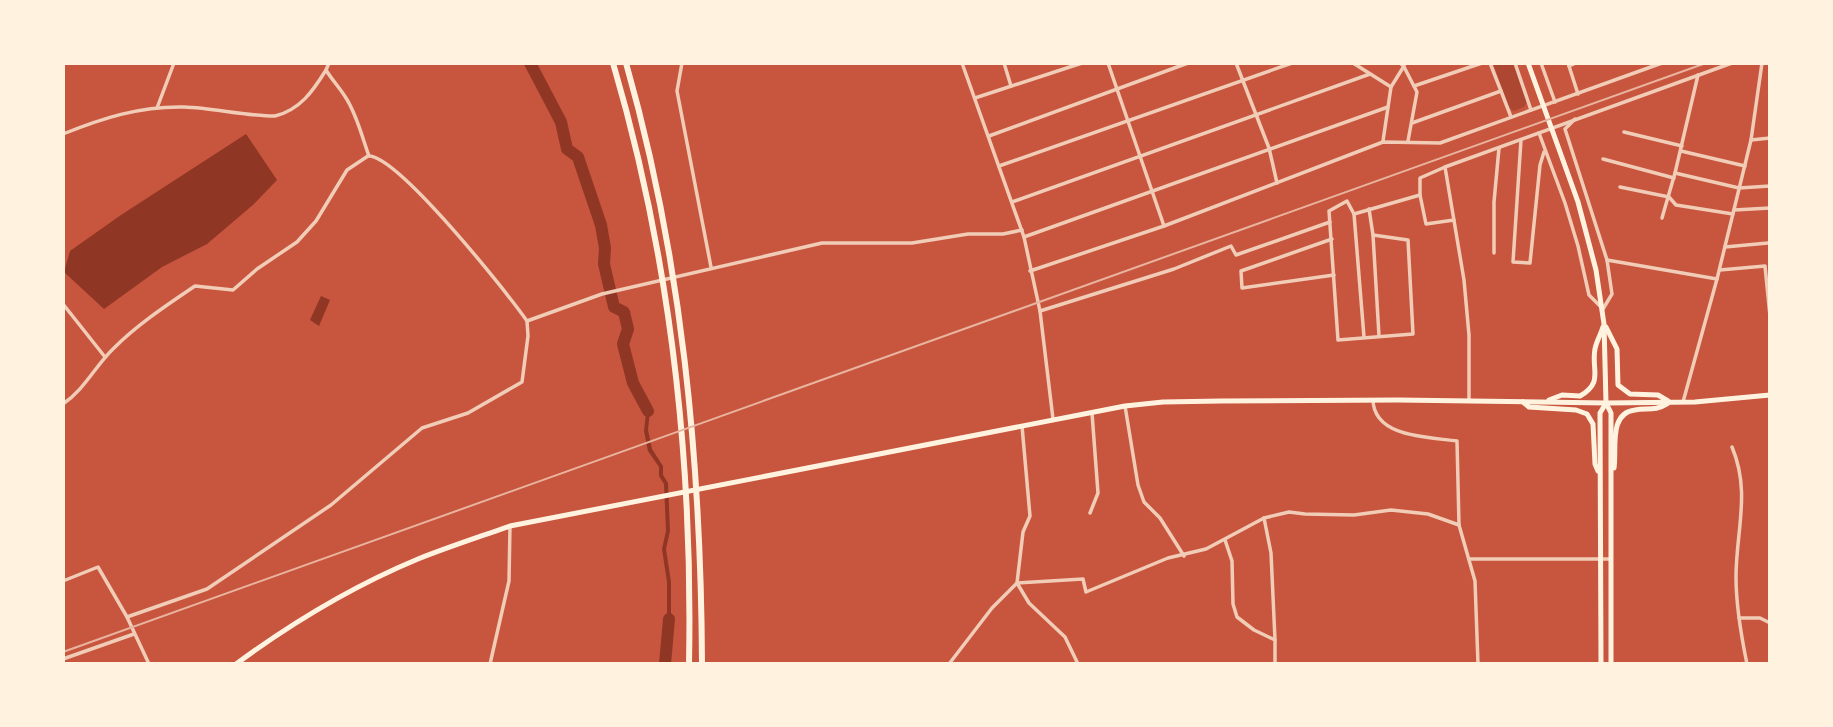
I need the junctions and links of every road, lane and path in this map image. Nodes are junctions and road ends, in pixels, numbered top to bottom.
1 (174, 63) edge
2 (329, 63) edge
3 (614, 63) edge
4 (626, 63) edge
5 (682, 63) edge
6 (962, 63) edge
7 (1004, 63) edge
8 (1082, 63) edge
9 (1108, 63) edge
10 (1188, 63) edge
11 (1236, 63) edge
12 (1292, 63) edge
13 (1353, 63) edge
14 (1482, 63) edge
15 (1490, 63) edge
16 (1515, 63) edge
17 (1528, 63) edge
18 (1541, 63) edge
19 (1576, 63) edge
20 (1662, 63) edge
21 (1732, 63) edge
22 (1762, 63) edge
23 (1402, 64) edge
24 (1568, 64) edge
25 (326, 70) junction
26 (1370, 74) junction
27 (1698, 75) junction
28 (1244, 81) junction
29 (1011, 86) junction
30 (1414, 86) junction
31 (1391, 87) junction
32 (1117, 88) junction
33 (1501, 91) junction
34 (1578, 94) junction
35 (975, 98) junction
36 (1555, 102) junction
37 (1388, 107) junction
38 (157, 108) junction
39 (1531, 110) junction
40 (1257, 113) junction
41 (1511, 117) junction
42 (1576, 118) junction
43 (1129, 121) junction
44 (1412, 123) junction
45 (1625, 132) dead end
46 (1539, 133) junction
47 (63, 134) edge
48 (989, 136) junction
49 (1770, 138) edge
50 (1521, 139) junction
51 (1751, 140) junction
52 (1408, 141) junction
53 (1383, 142) junction
54 (1269, 148) junction
55 (1499, 148) junction
56 (1682, 149) junction
57 (1545, 150) junction
58 (369, 156) junction
59 (1140, 156) junction
60 (1603, 159) dead end
61 (999, 166) junction
62 (1745, 166) junction
63 (1445, 167) junction
64 (1675, 176) junction
65 (1277, 183) junction
66 (1770, 186) edge
67 (1620, 187) dead end
68 (1739, 188) junction
69 (1152, 190) junction
70 (1420, 195) junction
71 (1669, 197) junction
72 (1012, 202) junction
73 (1770, 208) edge
74 (1369, 209) junction
75 (1734, 212) junction
76 (1354, 214) junction
77 (1662, 218) dead end
78 (1454, 220) junction
79 (1331, 222) junction
80 (1164, 226) junction
81 (1022, 230) junction
82 (1373, 235) junction
83 (1024, 237) junction
84 (1332, 239) junction
85 (1768, 243) dead end
86 (1725, 247) junction
87 (1494, 253) dead end
88 (1607, 260) junction
89 (711, 267) junction
90 (1720, 270) junction
91 (1030, 271) junction
92 (1334, 275) junction
93 (1768, 277) edge
94 (1717, 279) junction
95 (63, 304) edge
96 (1603, 309) junction
97 (1040, 311) junction
98 (1770, 316) edge
99 (527, 321) junction
100 (1604, 324) junction
101 (1379, 337) junction
102 (1364, 338) junction
103 (106, 357) junction
104 (1770, 395) edge
105 (1373, 400) junction
106 (1469, 402) junction
107 (1523, 402) junction
108 (1544, 402) junction
109 (1670, 402) junction
110 (1683, 402) junction
111 (1606, 403) junction
112 (63, 404) edge
113 (1125, 406) junction
114 (1092, 412) junction
115 (1053, 419) junction
116 (1021, 426) junction
117 (1732, 447) dead end
118 (1600, 476) junction
119 (1612, 479) junction
120 (1090, 513) dead end
121 (1264, 518) junction
122 (1459, 525) junction
123 (510, 526) junction
124 (1225, 540) junction
125 (1184, 556) junction
126 (1469, 559) junction
127 (1601, 559) junction
128 (1611, 559) junction
129 (63, 581) edge
130 (1017, 583) junction
131 (127, 617) junction
132 (1738, 618) junction
133 (1770, 623) edge
134 (134, 634) junction
135 (1275, 640) junction
136 (63, 659) edge
137 (149, 664) edge
138 (236, 664) edge
139 (490, 664) edge
140 (689, 664) edge
141 (702, 664) edge
142 (949, 664) edge
143 (1079, 664) edge
144 (1275, 664) edge
145 (1478, 664) edge
146 (1601, 664) edge
147 (1611, 664) edge
148 (1747, 664) edge

1 - 38 street
2 - 25 street
3 - 140 highway
4 - 141 highway
5 - 89 street
6 - 35 street
7 - 29 street
8 - 29 street
9 - 32 street
10 - 32 street
11 - 28 street
12 - 28 street
13 - 26 street
14 - 30 street
15 - 33 street
16 - 39 street
17 - 96 highway
18 - 36 street
19 - 24 street
20 - 34 street
21 - 27 street
22 - 51 street
23 - 30 street
23 - 31 street
24 - 34 street
25 - 38 street
25 - 58 street
26 - 31 street
26 - 40 street
27 - 42 street
27 - 56 street
28 - 40 street
28 - 43 street
29 - 35 street
30 - 44 street
31 - 37 street
32 - 43 street
32 - 48 street
33 - 41 street
33 - 44 street
34 - 36 street
35 - 48 street
36 - 39 street
37 - 53 street
37 - 54 street
38 - 47 street
39 - 41 street
40 - 54 street
40 - 59 street
41 - 52 street
42 - 46 street
42 - 88 street
43 - 59 street
43 - 61 street
44 - 52 street
45 - 56 street
46 - 50 street
46 - 57 street
48 - 61 street
49 - 51 street
50 - 55 street
50 - 57 street
51 - 62 street
52 - 53 street
53 - 65 street
54 - 65 street
54 - 69 street
55 - 63 street
55 - 87 street
56 - 62 street
56 - 64 street
57 - 96 street
58 - 99 street
58 - 103 street
59 - 69 street
59 - 72 street
60 - 64 street
61 - 72 street
62 - 68 street
63 - 70 street
63 - 78 street
64 - 68 street
64 - 71 street
65 - 80 street
66 - 68 street
67 - 71 street
68 - 75 street
69 - 80 street
69 - 83 street
70 - 74 street
70 - 78 street
71 - 75 street
71 - 77 street
72 - 81 street
73 - 75 street
74 - 76 street
74 - 82 street
75 - 86 street
76 - 79 street
76 - 102 street
78 - 106 street
79 - 84 street
79 - 97 street
80 - 91 street
81 - 83 street
81 - 89 street
82 - 101 street
82 - 101 street
83 - 91 street
84 - 92 street
84 - 92 street
85 - 86 street
86 - 90 street
88 - 94 street
88 - 96 street
89 - 99 street
90 - 93 street
90 - 94 street
91 - 97 street
92 - 102 street
93 - 98 street
94 - 110 street
95 - 103 street
96 - 100 highway
97 - 115 street
99 - 131 street
100 - 108 highway
100 - 109 highway
100 - 111 highway
101 - 102 street
103 - 112 street
104 - 110 highway
105 - 106 highway
105 - 113 highway
105 - 122 street
106 - 107 highway
107 - 108 highway
107 - 118 highway
108 - 111 highway
109 - 110 highway
109 - 111 highway
109 - 119 highway
111 - 118 highway
111 - 119 highway
113 - 114 highway
113 - 125 street
114 - 115 highway
114 - 120 street
115 - 116 highway
116 - 123 highway
116 - 130 street
117 - 132 street
118 - 127 highway
119 - 128 highway
121 - 122 street
121 - 124 street
121 - 135 street
122 - 126 street
123 - 138 highway
123 - 139 street
124 - 125 street
124 - 135 street
125 - 130 street
126 - 127 street
126 - 145 street
127 - 128 street
127 - 146 highway
128 - 147 highway
129 - 131 street
130 - 142 street
130 - 143 street
131 - 134 street
132 - 133 street
132 - 148 street
134 - 136 street
134 - 137 street
135 - 144 street

